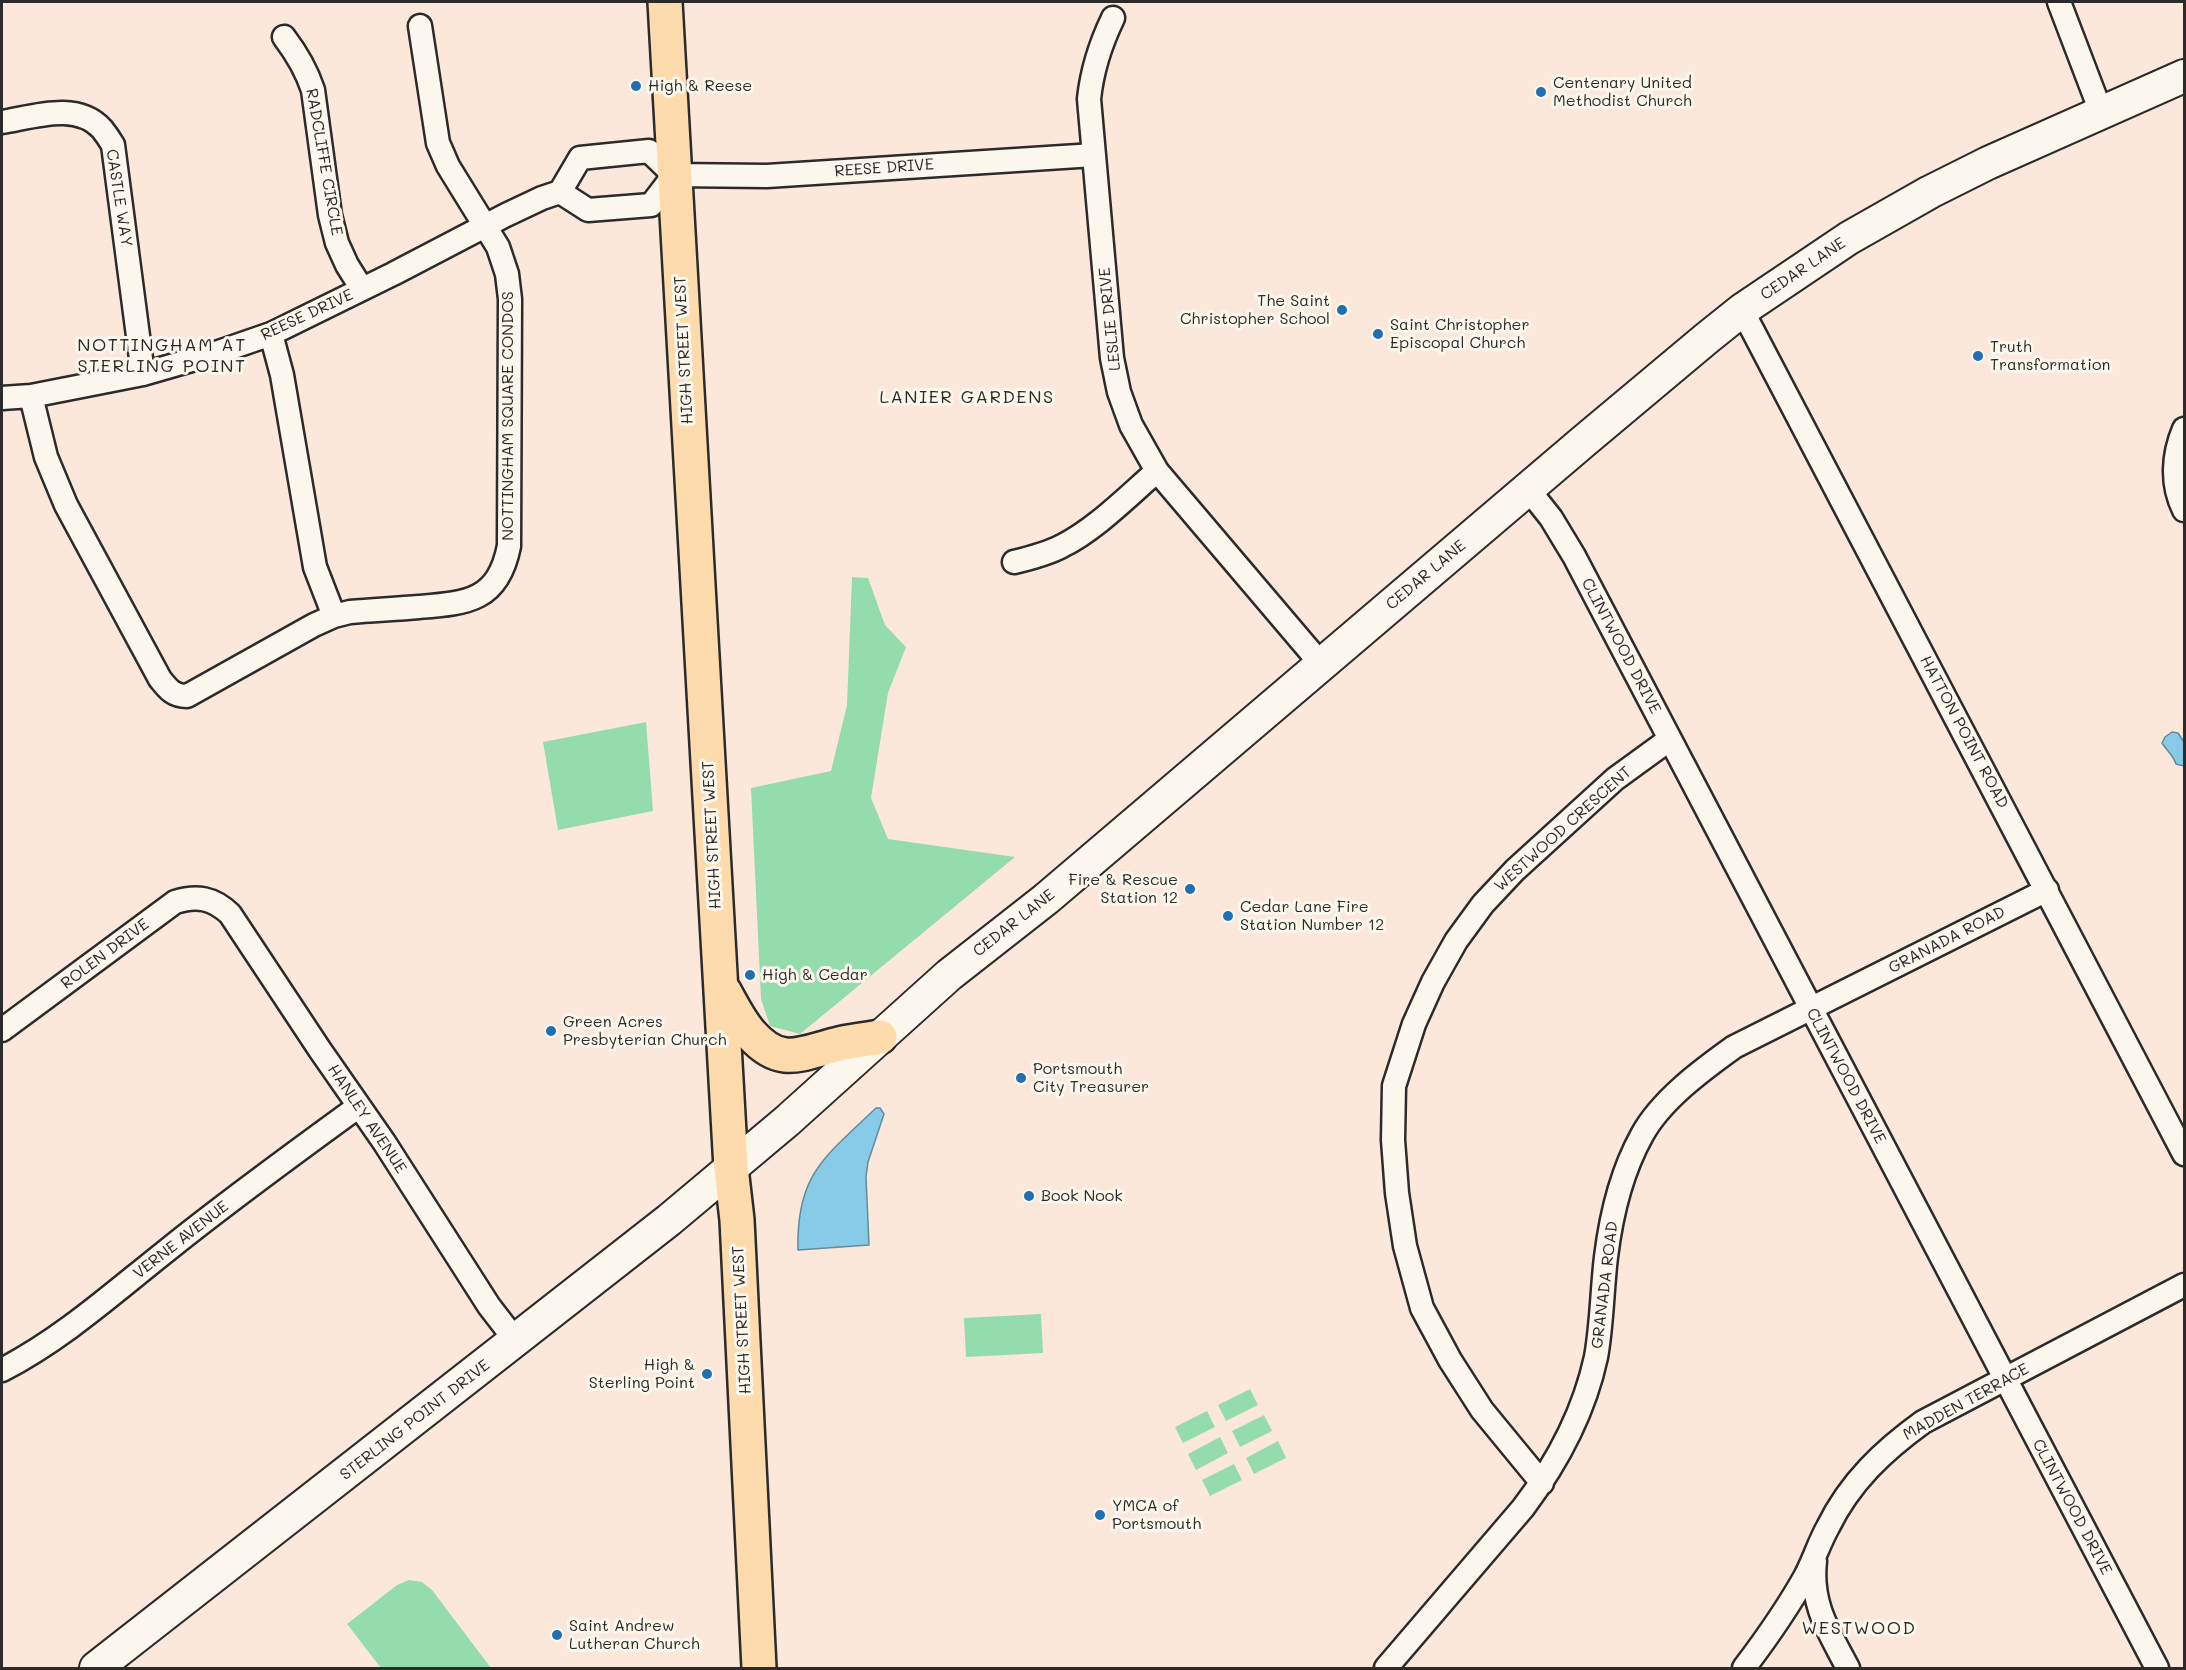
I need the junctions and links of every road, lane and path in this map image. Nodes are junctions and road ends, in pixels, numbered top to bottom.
1 (665, 2) edge
2 (2059, 2) edge
3 (1113, 18) dead end
4 (420, 26) dead end
5 (284, 37) dead end
6 (2184, 76) edge
7 (2101, 112) junction
8 (2, 122) edge
9 (1094, 155) junction
10 (674, 175) junction
11 (560, 192) junction
12 (486, 226) junction
13 (362, 289) junction
14 (1742, 310) junction
15 (272, 334) junction
16 (143, 374) junction
17 (31, 396) junction
18 (2, 398) edge
19 (2184, 429) edge
20 (1157, 471) junction
21 (1528, 489) junction
22 (2184, 510) edge
23 (1014, 562) dead end
24 (334, 616) junction
25 (1321, 664) junction
26 (1670, 739) junction
27 (2047, 890) junction
28 (214, 902) joint
29 (721, 987) junction
30 (1811, 1010) junction
31 (2, 1029) edge
32 (880, 1037) junction
33 (359, 1106) junction
34 (2184, 1154) edge
35 (731, 1168) junction
36 (2184, 1285) edge
37 (516, 1341) junction
38 (2, 1370) edge
39 (2005, 1379) junction
40 (1542, 1483) junction
41 (1815, 1558) junction
42 (111, 1664) edge
43 (759, 1668) edge
44 (1386, 1668) edge
45 (1744, 1668) edge
46 (1848, 1668) edge
47 (2157, 1668) edge

1 - 10 main road, HIGH STREET WEST
2 - 7 street
3 - 9 street, LESLIE DRIVE
4 - 12 street, NOTTINGHAM SQUARE CONDOS
5 - 13 street, RADCLIFFE CIRCLE
6 - 7 main road, CEDAR LANE
7 - 14 main road, CEDAR LANE
8 - 16 street, CASTLE WAY
9 - 10 street, REESE DRIVE
9 - 20 street, LESLIE DRIVE
10 - 11 street
10 - 11 street
10 - 29 main road, HIGH STREET WEST
11 - 12 street, REESE DRIVE
12 - 13 street, REESE DRIVE
12 - 24 street, NOTTINGHAM SQUARE CONDOS
13 - 15 street, REESE DRIVE
14 - 21 main road, CEDAR LANE
14 - 27 street, HATTON POINT ROAD
15 - 16 street, REESE DRIVE
15 - 24 street
16 - 17 street, REESE DRIVE
17 - 18 street, REESE DRIVE
17 - 24 street, NOTTINGHAM SQUARE CONDOS
19 - 22 street
20 - 23 street
20 - 25 street, LESLIE DRIVE
21 - 25 main road, CEDAR LANE
21 - 26 street, CLINTWOOD DRIVE
25 - 32 main road, CEDAR LANE
26 - 30 street, CLINTWOOD DRIVE
26 - 40 street, WESTWOOD CRESCENT
27 - 30 street, GRANADA ROAD
27 - 34 street, HATTON POINT ROAD
28 - 31 street, ROLEN DRIVE
28 - 33 street, HANLEY AVENUE
29 - 32 main road
29 - 35 main road, HIGH STREET WEST
30 - 39 street, CLINTWOOD DRIVE
30 - 40 street, GRANADA ROAD
32 - 35 main road, CEDAR LANE
33 - 37 street, HANLEY AVENUE
33 - 38 street, VERNE AVENUE
35 - 37 main road, STERLING POINT DRIVE
35 - 43 main road, HIGH STREET WEST
36 - 39 street, MADDEN TERRACE
37 - 42 main road, STERLING POINT DRIVE
39 - 41 street, MADDEN TERRACE
39 - 47 street, CLINTWOOD DRIVE
40 - 44 street, GRANADA ROAD
41 - 45 street, MADDEN TERRACE
41 - 46 street

